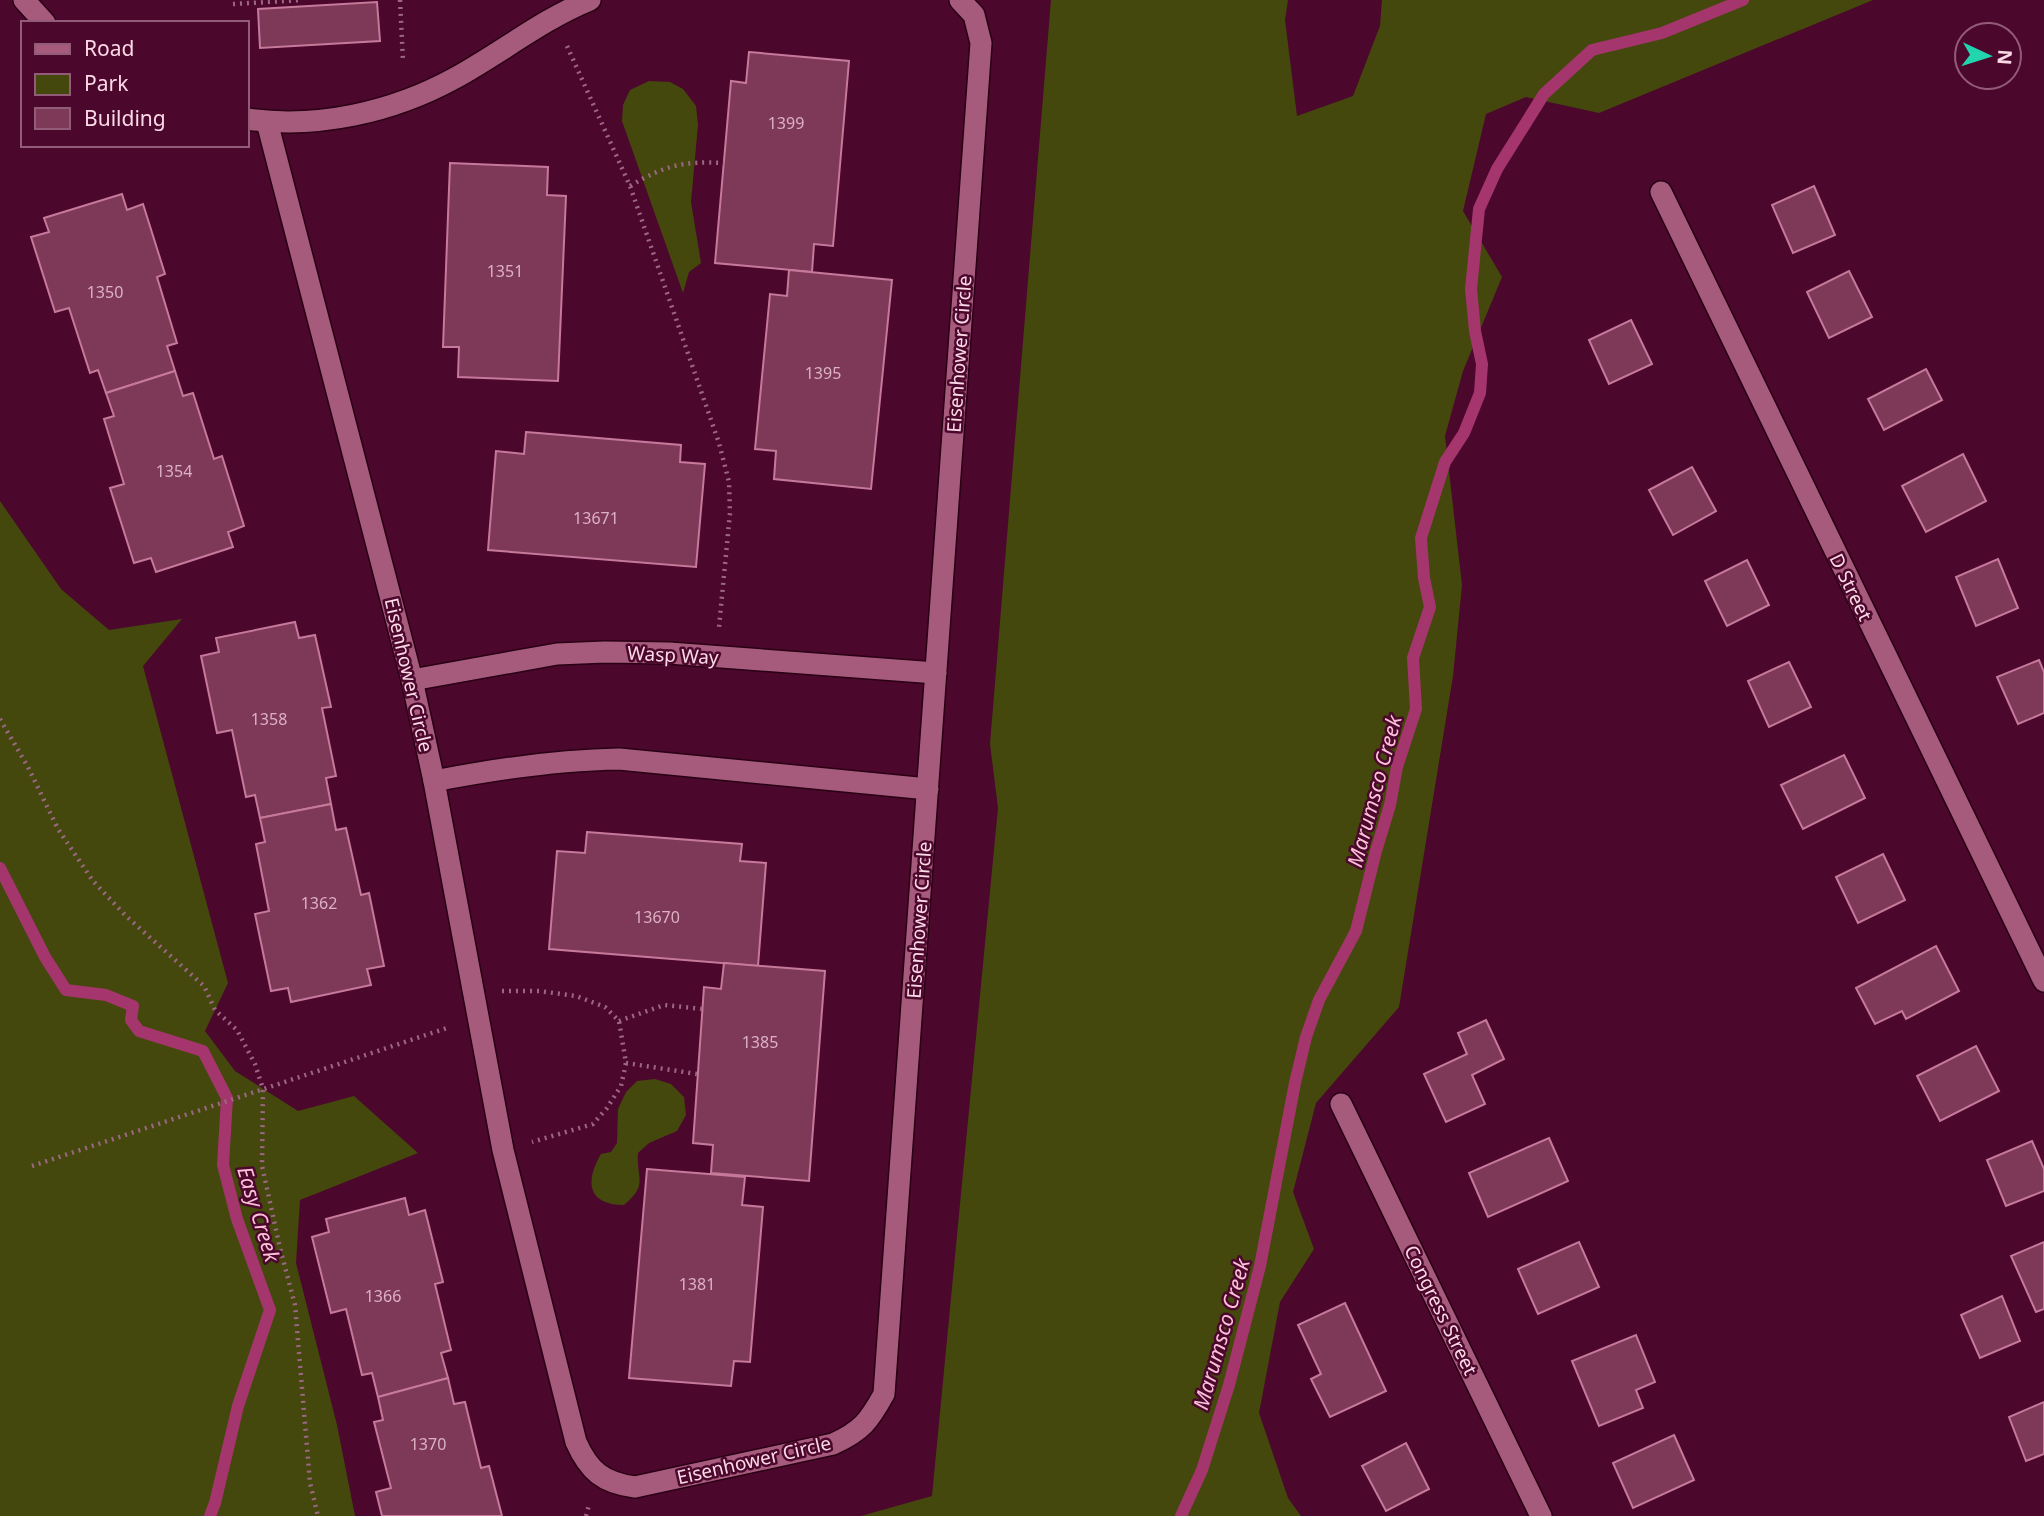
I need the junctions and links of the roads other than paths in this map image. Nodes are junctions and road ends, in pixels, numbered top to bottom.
1 (24, 0) edge
2 (590, 0) edge
3 (960, 0) edge
4 (42, 21) edge
5 (257, 120) edge
6 (1661, 192) dead end
7 (936, 673) junction
8 (412, 680) junction
9 (434, 781) junction
10 (928, 789) junction
11 (2044, 981) edge
12 (1341, 1104) dead end
13 (1541, 1516) edge

1 - 4 street
2 - 5 street, Eisenhower Circle
3 - 7 street, Eisenhower Circle
5 - 8 street, Eisenhower Circle
6 - 11 street, D Street
7 - 8 street, Wasp Way
7 - 10 street, Eisenhower Circle
8 - 9 street, Eisenhower Circle
9 - 10 street
9 - 10 street, Eisenhower Circle
12 - 13 street, Congress Street

